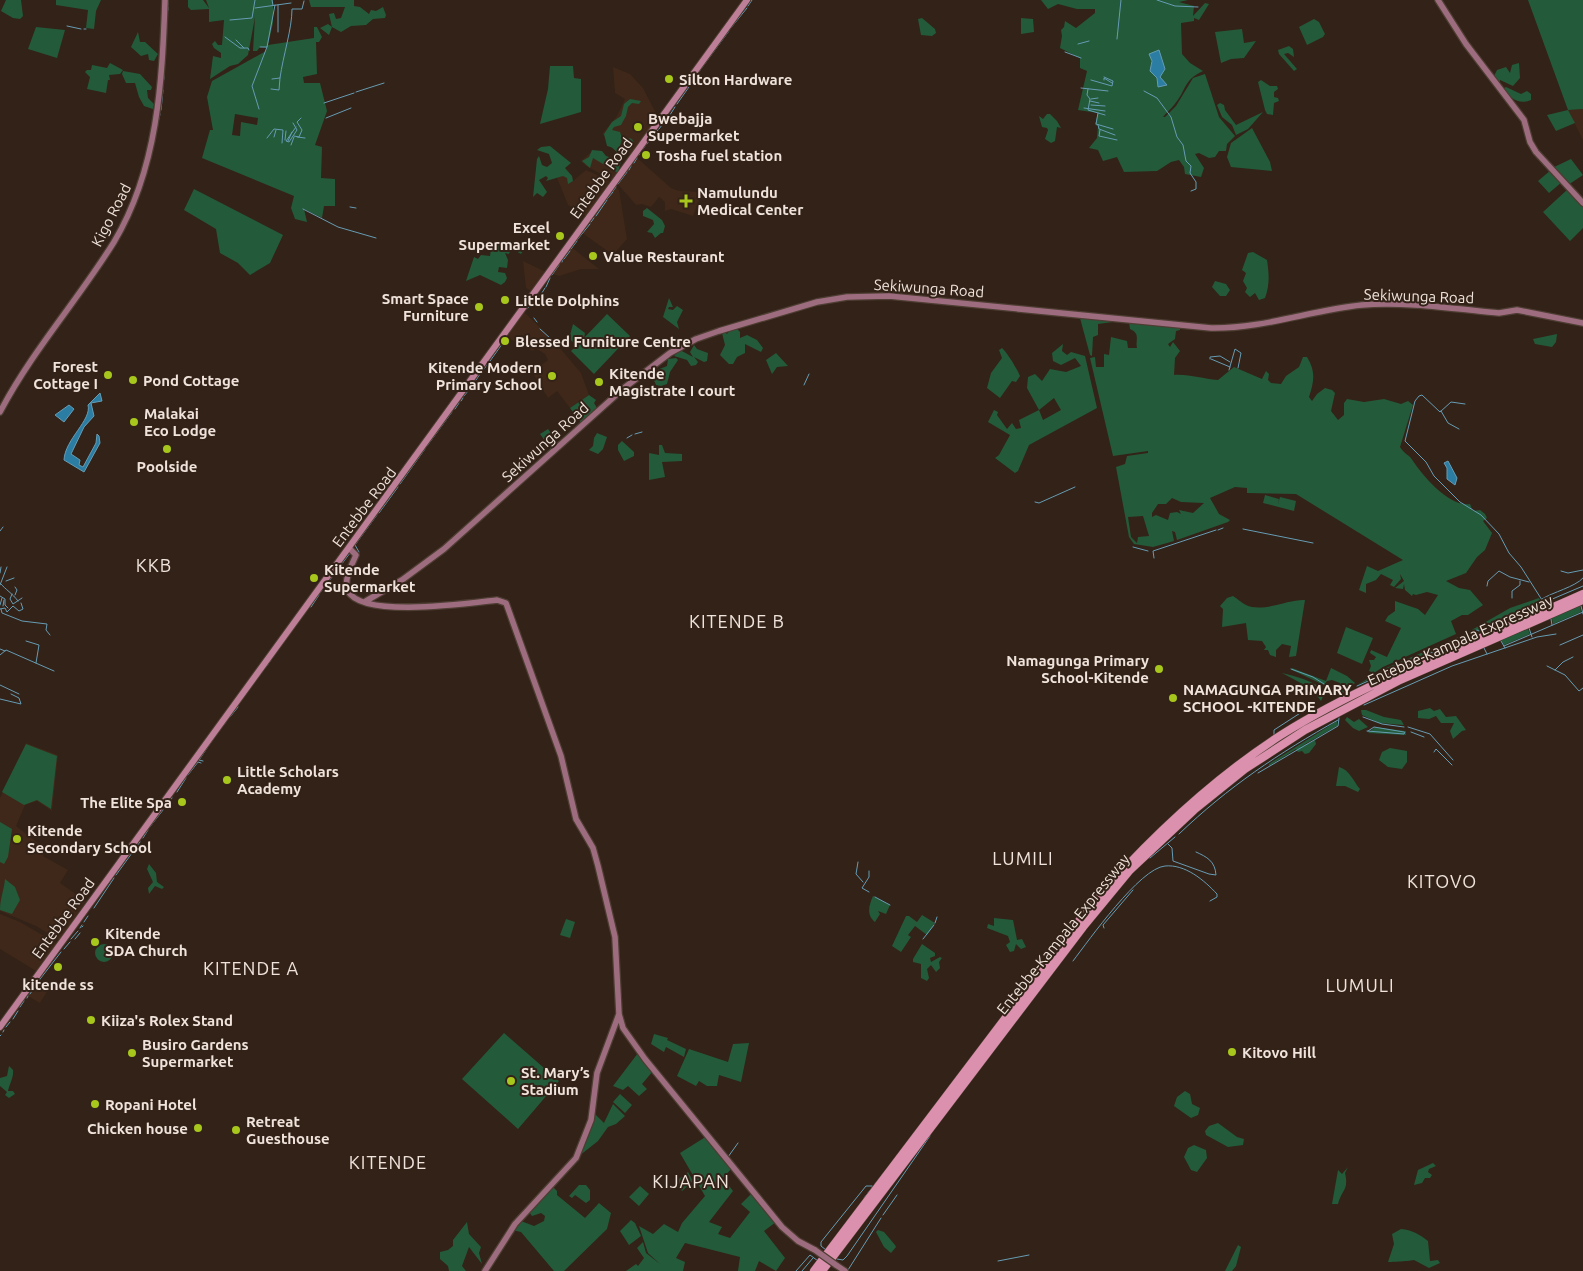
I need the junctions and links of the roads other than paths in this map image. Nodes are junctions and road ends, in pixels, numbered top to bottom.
1 (165, 0) edge
2 (747, 0) edge
3 (1438, 0) edge
4 (1583, 203) edge
5 (1583, 323) edge
6 (0, 412) edge
7 (349, 548) junction
8 (1583, 594) edge
9 (1583, 600) edge
10 (366, 601) junction
11 (619, 1014) junction
12 (0, 1028) edge
13 (485, 1271) edge
14 (814, 1271) edge
15 (822, 1271) edge
16 (845, 1271) edge

1 - 6 street, Kigo Road
2 - 7 main road, Entebbe Road
3 - 4 street
5 - 10 street, Sekiwunga Road
7 - 10 street
7 - 12 main road, Entebbe Road
8 - 14 highway, Entebbe-Kampala Expressway
9 - 15 highway, Entebbe-Kampala Expressway
10 - 11 street
11 - 13 street
11 - 16 street, bridge

